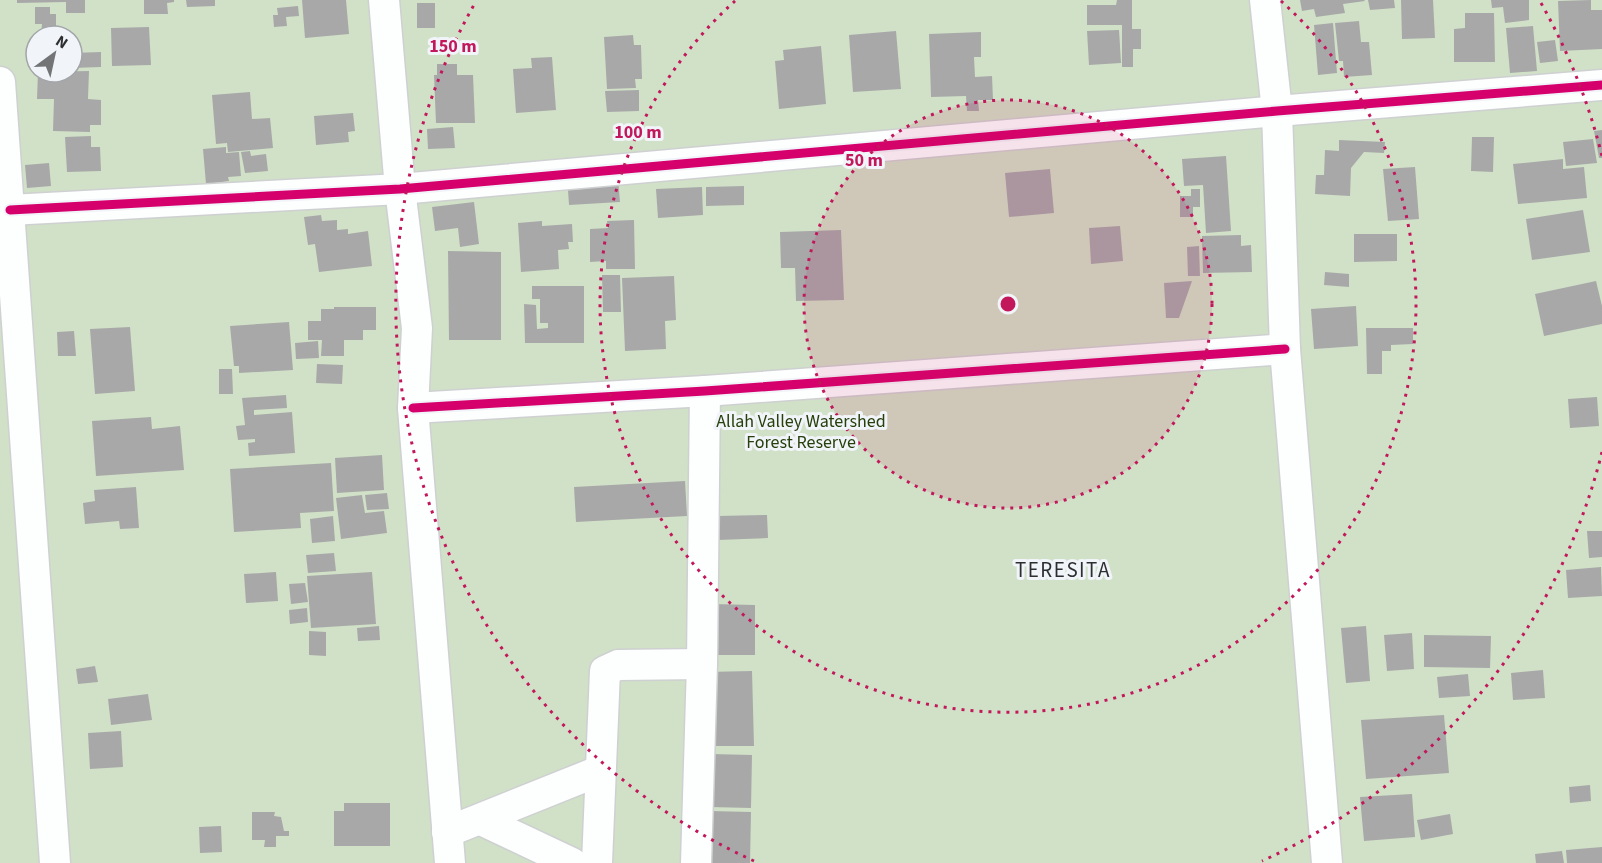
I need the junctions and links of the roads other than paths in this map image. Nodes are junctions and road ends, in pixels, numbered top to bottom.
1 (384, 0) edge
2 (1264, 0) edge
3 (0, 82) edge
4 (1602, 85) edge
5 (1277, 111) junction
6 (400, 189) junction
7 (10, 210) junction
8 (1285, 350) junction
9 (705, 391) junction
10 (413, 408) junction
11 (702, 664) junction
12 (599, 771) junction
13 (481, 820) junction
14 (447, 832) junction
15 (55, 863) edge
16 (450, 863) edge
17 (572, 863) edge
18 (597, 863) edge
19 (696, 863) edge
20 (1327, 863) edge

1 - 6 street
2 - 5 street
3 - 7 street
4 - 5 street
5 - 6 street
5 - 8 street
6 - 7 street
6 - 10 street
7 - 15 street
8 - 9 street
8 - 20 street
9 - 10 street
9 - 11 street
10 - 14 street
11 - 12 street
11 - 19 street
12 - 13 street
12 - 18 street
13 - 14 street
13 - 17 street
14 - 16 street

